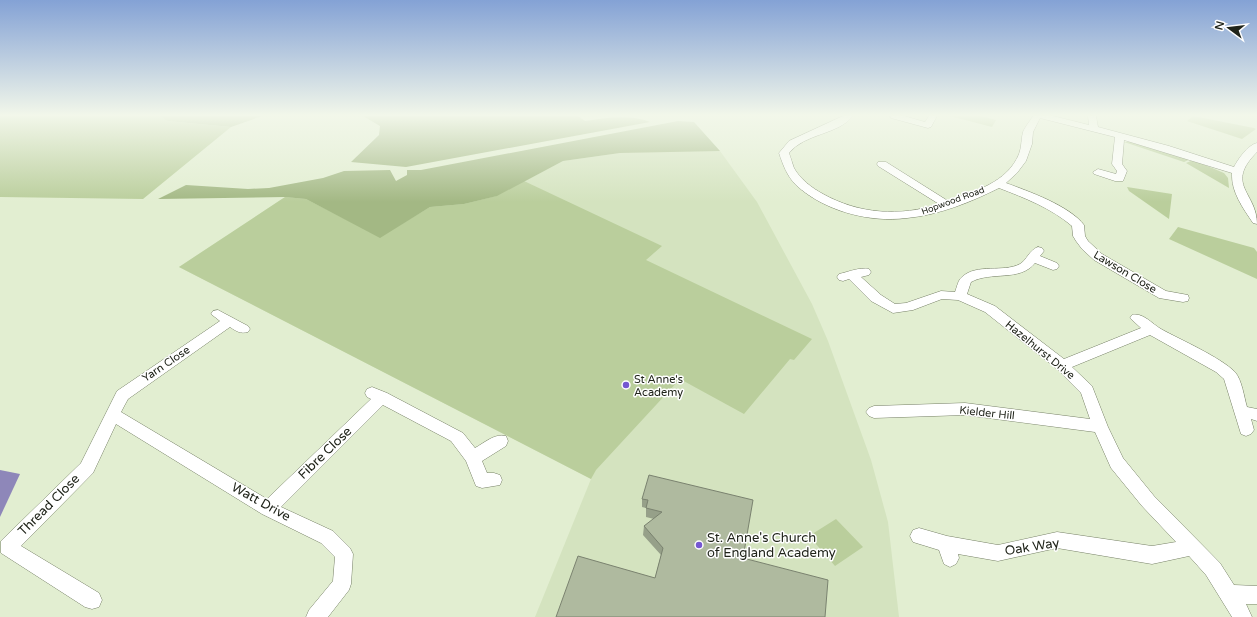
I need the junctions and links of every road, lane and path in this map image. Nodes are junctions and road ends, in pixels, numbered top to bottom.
1 (791, 145) edge
2 (1027, 145) edge
3 (1119, 145) edge
4 (1151, 145) edge
5 (1257, 146) edge
6 (882, 164) dead end
7 (1098, 172) dead end
8 (1238, 172) junction
9 (999, 184) junction
10 (948, 205) junction
11 (1257, 221) edge
12 (1053, 266) dead end
13 (853, 275) dead end
14 (960, 296) junction
15 (1183, 298) dead end
16 (1137, 318) dead end
17 (243, 329) dead end
18 (1151, 329) junction
19 (1062, 365) junction
20 (1240, 411) junction
21 (874, 412) dead end
22 (113, 415) junction
23 (1257, 415) edge
24 (1100, 427) junction
25 (1246, 430) dead end
26 (500, 441) dead end
27 (473, 458) junction
28 (494, 480) dead end
29 (268, 508) junction
30 (919, 536) dead end
31 (1193, 547) junction
32 (1229, 594) junction
33 (1257, 596) edge
34 (92, 600) dead end
35 (316, 617) edge
36 (1242, 617) edge

1 - 10 street, Hopwood Road
2 - 9 street, Hopwood Road
3 - 7 street
4 - 8 street
5 - 8 street
6 - 10 street
8 - 11 street
9 - 10 street, Hopwood Road
9 - 15 street, Lawson Close
12 - 14 street
13 - 14 street, Hazelhurst Drive
14 - 19 street, Hazelhurst Drive
16 - 18 street
17 - 22 street, Yarn Close
18 - 19 street
18 - 20 street
19 - 24 street, Hazelhurst Drive
20 - 23 street
20 - 25 street
21 - 24 street, Kielder Hill
22 - 29 street, Watt Drive
22 - 34 street, Thread Close
24 - 31 street, Hazelhurst Drive
26 - 27 street
27 - 28 street, Fibre Close
27 - 29 street, Fibre Close
29 - 35 street, Watt Drive
30 - 31 street, Oak Way
31 - 32 street, Hazelhurst Drive
32 - 33 street
32 - 36 street, Hazelhurst Drive

